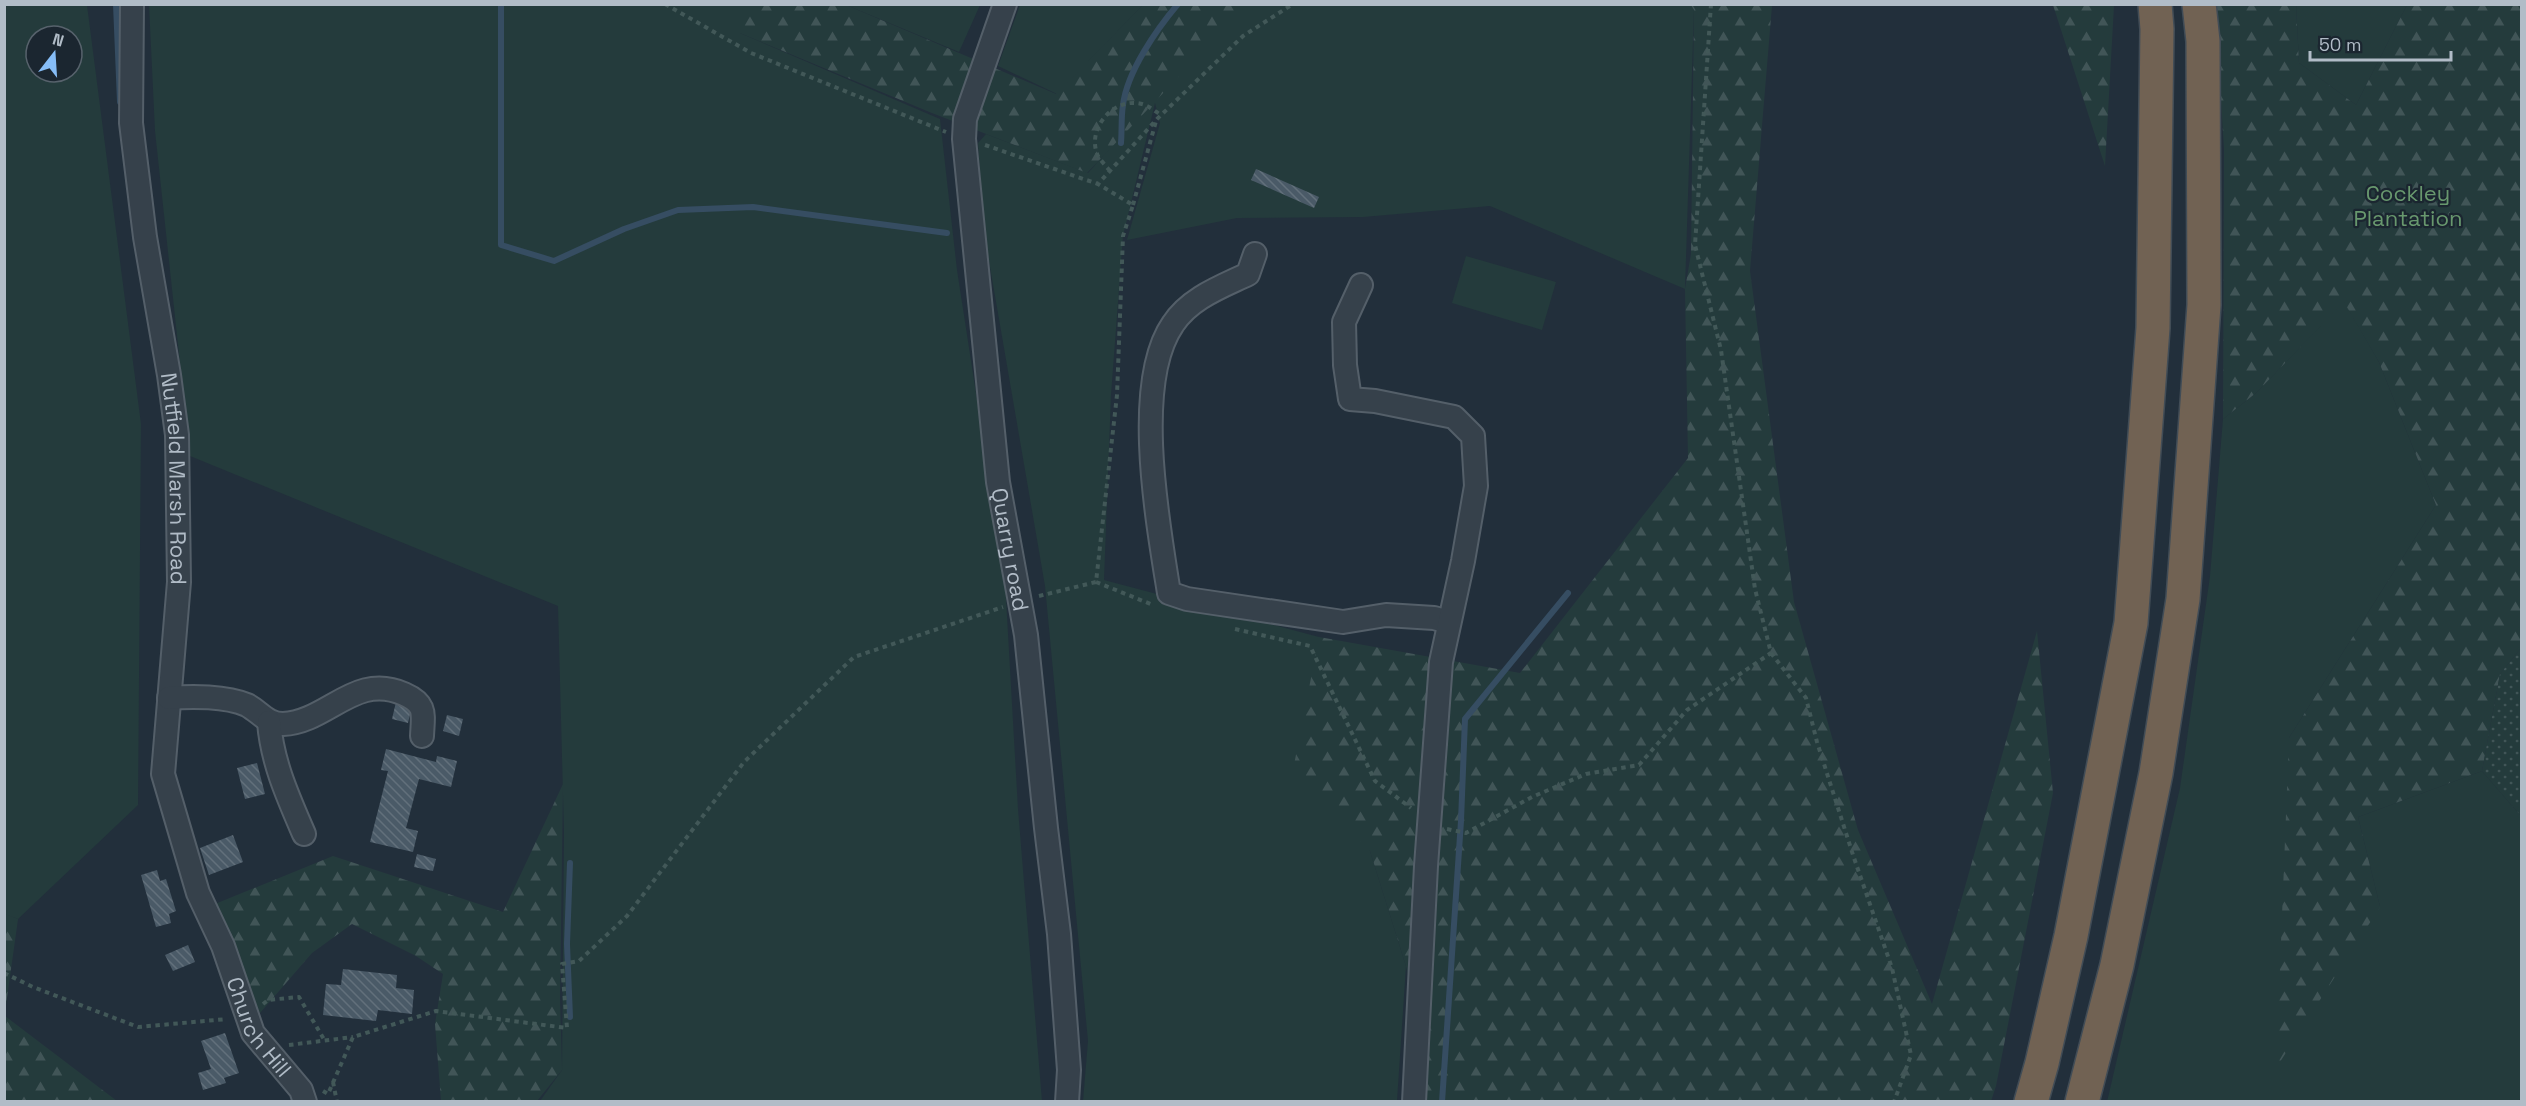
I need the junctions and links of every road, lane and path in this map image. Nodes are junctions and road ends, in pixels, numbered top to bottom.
1 (132, 4) edge
2 (1005, 4) edge
3 (1711, 4) edge
4 (2155, 4) edge
5 (2199, 4) edge
6 (1161, 115) dead end
7 (1157, 119) dead end
8 (1110, 171) dead end
9 (1098, 184) dead end
10 (1133, 205) junction
11 (1255, 254) dead end
12 (1361, 285) dead end
13 (1095, 582) junction
14 (1020, 601) junction
15 (1160, 607) dead end
16 (1449, 622) junction
17 (1228, 627) dead end
18 (1771, 653) junction
19 (169, 698) junction
20 (269, 722) junction
21 (422, 736) dead end
22 (1429, 826) junction
23 (304, 834) dead end
24 (223, 946) joint
25 (4, 973) edge
26 (248, 1017) junction
27 (353, 1037) junction
28 (325, 1041) junction
29 (266, 1048) junction
30 (333, 1082) junction
31 (312, 1096) edge
32 (337, 1101) edge
33 (1067, 1101) edge
34 (1414, 1101) edge
35 (1894, 1101) edge
36 (2031, 1101) edge
37 (2082, 1101) edge

1 - 19 street, Nutfield Marsh Road
2 - 14 street, Quarry road
3 - 18 path
4 - 36 highway
5 - 37 highway
6 - 8 path
7 - 10 path
9 - 10 path
10 - 13 path
11 - 16 street
12 - 16 street
13 - 14 path
13 - 15 path
14 - 27 path
14 - 33 street, Quarry road
16 - 22 street
17 - 22 path
18 - 22 path
18 - 35 path
19 - 20 street
19 - 24 street, Nutfield Marsh Road
20 - 21 street
20 - 23 street
22 - 34 street
24 - 26 street, Church Hill
25 - 26 path
26 - 28 path
26 - 29 street, Church Hill
27 - 28 path
27 - 30 path
28 - 29 path
29 - 31 street, Church Hill
30 - 31 path
30 - 32 path

